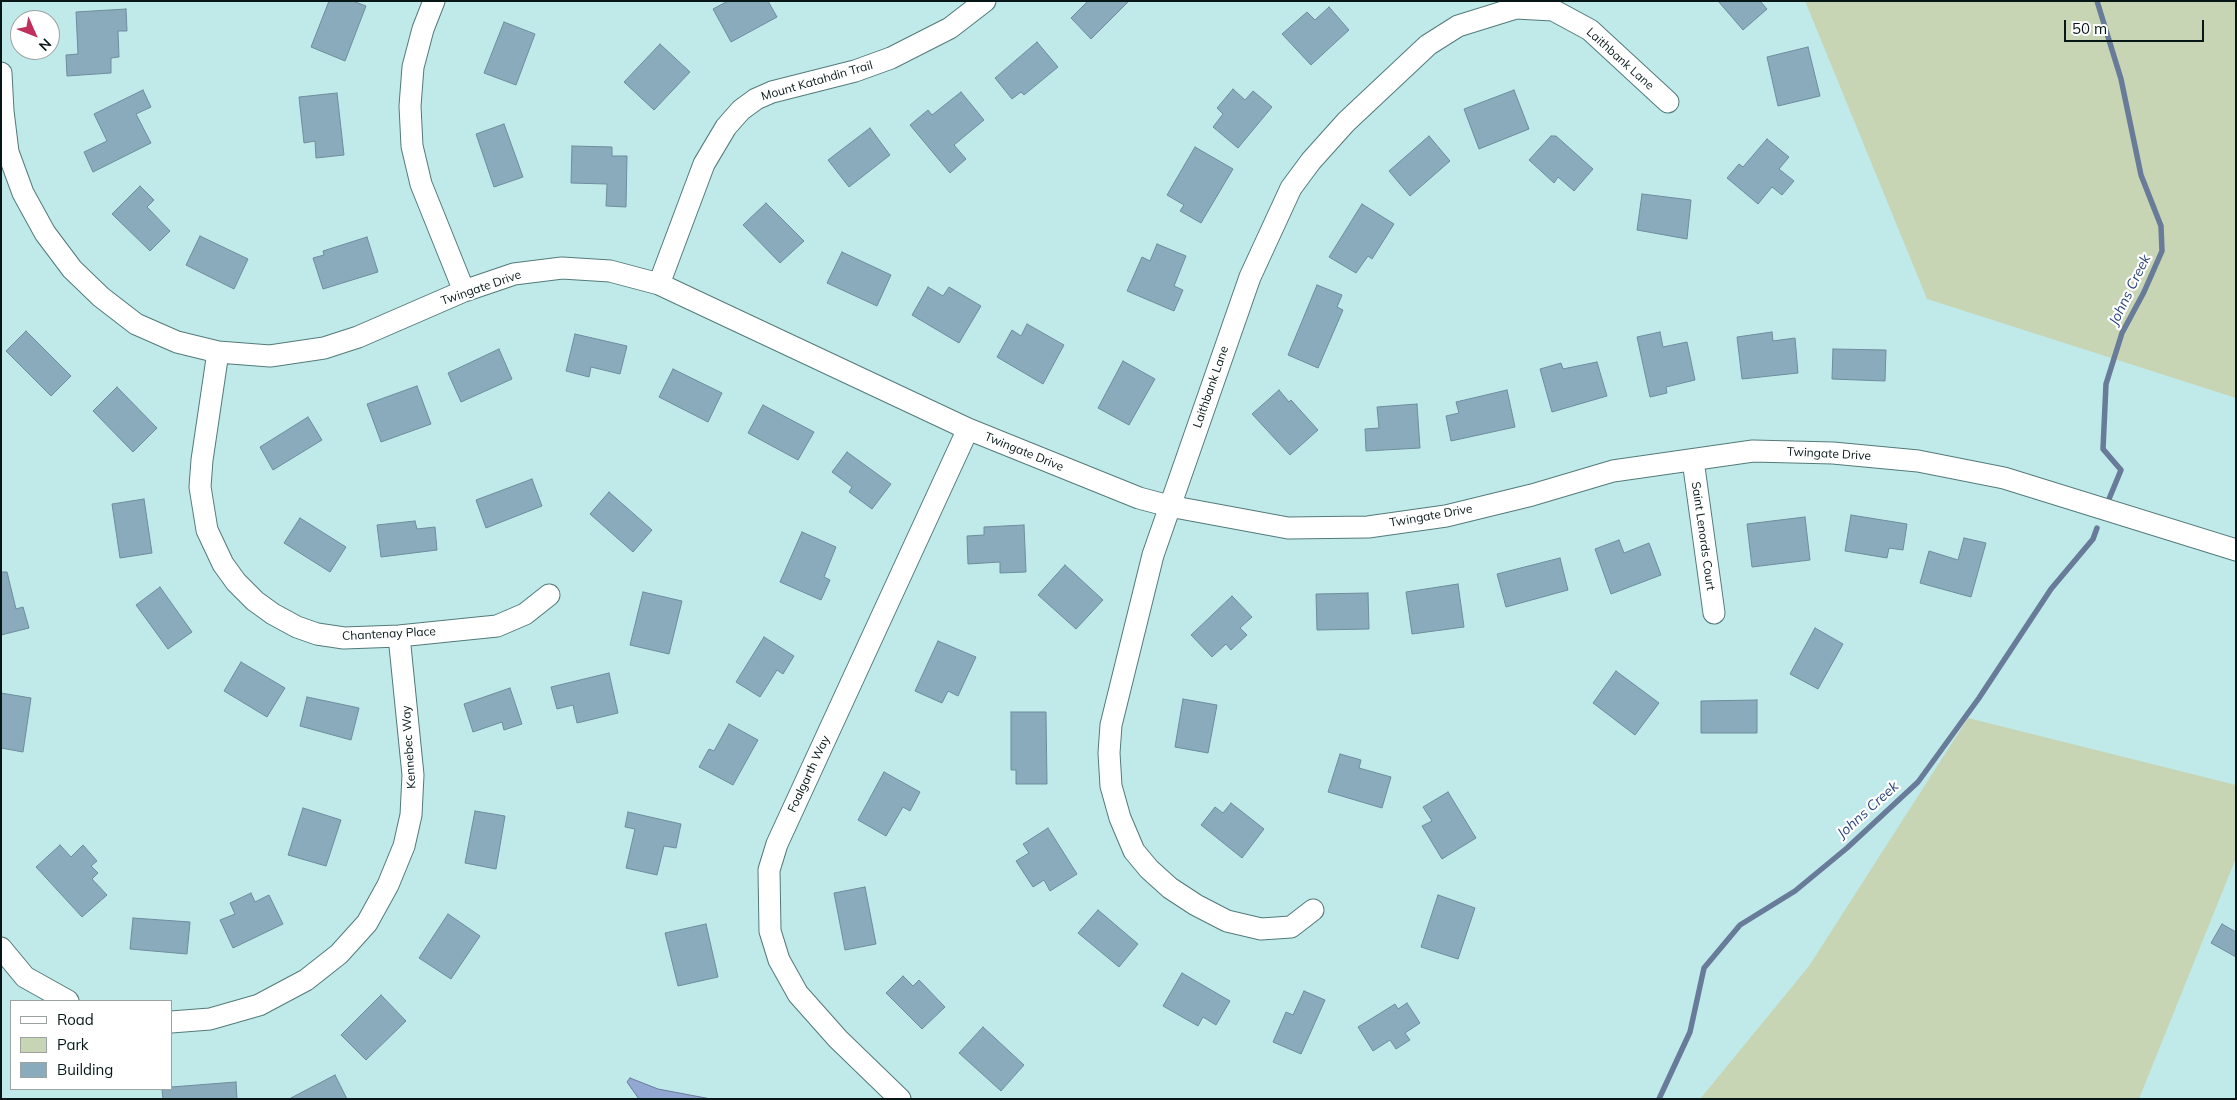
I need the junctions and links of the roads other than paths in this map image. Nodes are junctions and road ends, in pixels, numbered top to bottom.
1 (434, 1) edge
2 (985, 1) edge
3 (1, 74) edge
4 (1668, 102) dead end
5 (2, 111) edge
6 (659, 284) junction
7 (464, 291) junction
8 (218, 352) junction
9 (968, 429) junction
10 (1693, 460) junction
11 (1169, 506) junction
12 (2236, 550) edge
13 (550, 595) dead end
14 (1714, 613) dead end
15 (399, 636) junction
16 (1313, 910) dead end
17 (1, 948) edge
18 (66, 1000) edge
19 (172, 1022) edge
20 (900, 1099) edge

1 - 7 street
2 - 6 street, Mount Katahdin Trail
3 - 5 street, Twingate Drive
4 - 11 street, Laithbank Lane
5 - 8 street, Twingate Drive
6 - 7 street, Twingate Drive
6 - 9 street, Twingate Drive
7 - 8 street, Twingate Drive
8 - 15 street, Chantenay Place
9 - 11 street, Twingate Drive
9 - 20 street, Foalgarth Way
10 - 11 street, Twingate Drive
10 - 12 street, Twingate Drive
10 - 14 street, Saint Lenords Court
11 - 16 street, Laithbank Lane
13 - 15 street, Chantenay Place
15 - 19 street, Kennebec Way
17 - 18 street

